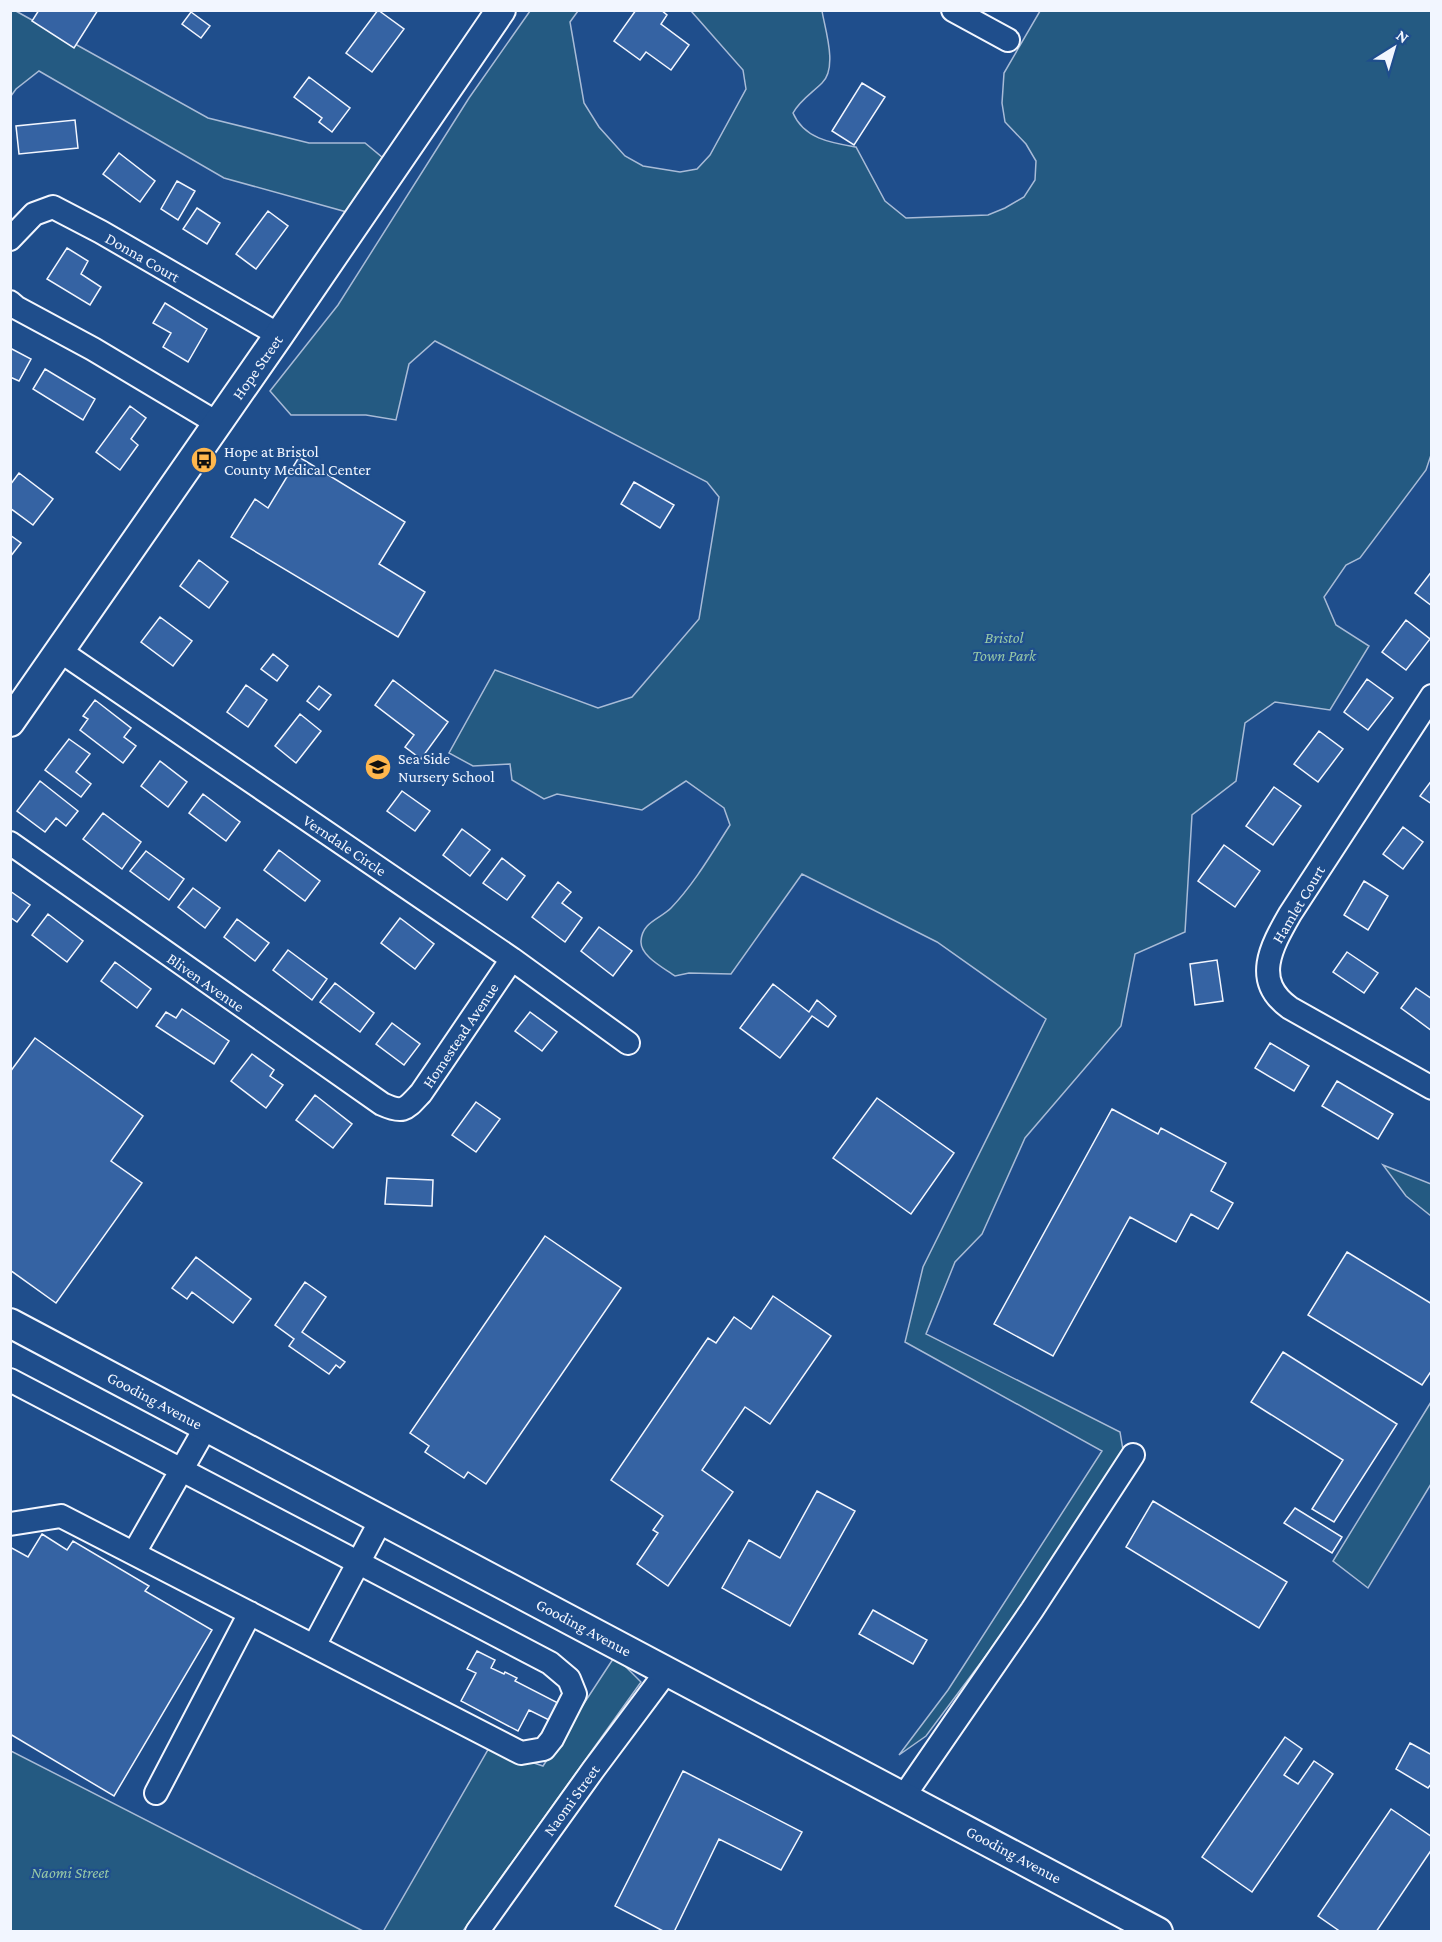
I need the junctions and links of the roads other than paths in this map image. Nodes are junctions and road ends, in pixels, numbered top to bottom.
1 (501, 10) edge
2 (952, 10) edge
3 (1008, 40) dead end
4 (10, 239) edge
5 (10, 302) edge
6 (279, 335) junction
7 (217, 423) junction
8 (60, 651) junction
9 (1431, 696) edge
10 (10, 722) edge
11 (10, 843) edge
12 (512, 959) junction
13 (628, 1044) dead end
14 (1431, 1088) edge
15 (406, 1109) joint
16 (10, 1323) edge
17 (10, 1380) edge
18 (206, 1426) junction
19 (1133, 1455) dead end
20 (181, 1469) junction
21 (381, 1520) junction
22 (10, 1524) edge
23 (134, 1554) junction
24 (359, 1563) junction
25 (250, 1613) junction
26 (314, 1646) junction
27 (667, 1671) junction
28 (156, 1793) dead end
29 (904, 1796) junction
30 (477, 1932) edge
31 (1158, 1932) edge

1 - 6 main road, Hope Street
2 - 3 street
4 - 6 street, Donna Court
5 - 7 street
6 - 7 main road, Hope Street
7 - 8 main road, Hope Street
8 - 10 main road, Hope Street
8 - 12 street, Verndale Circle
9 - 14 street, Hamlet Court
11 - 15 street, Bliven Avenue
12 - 13 street, Verndale Circle
12 - 15 street, Homestead Avenue
16 - 18 main road, Gooding Avenue
17 - 20 street
18 - 20 street
18 - 21 main road, Gooding Avenue
19 - 29 street
20 - 23 street
20 - 24 street
21 - 24 street
21 - 27 main road, Gooding Avenue
22 - 23 street
23 - 25 street
24 - 26 street
24 - 26 street
25 - 26 street
25 - 28 street
27 - 29 main road, Gooding Avenue
27 - 30 street, Naomi Street
29 - 31 main road, Gooding Avenue

